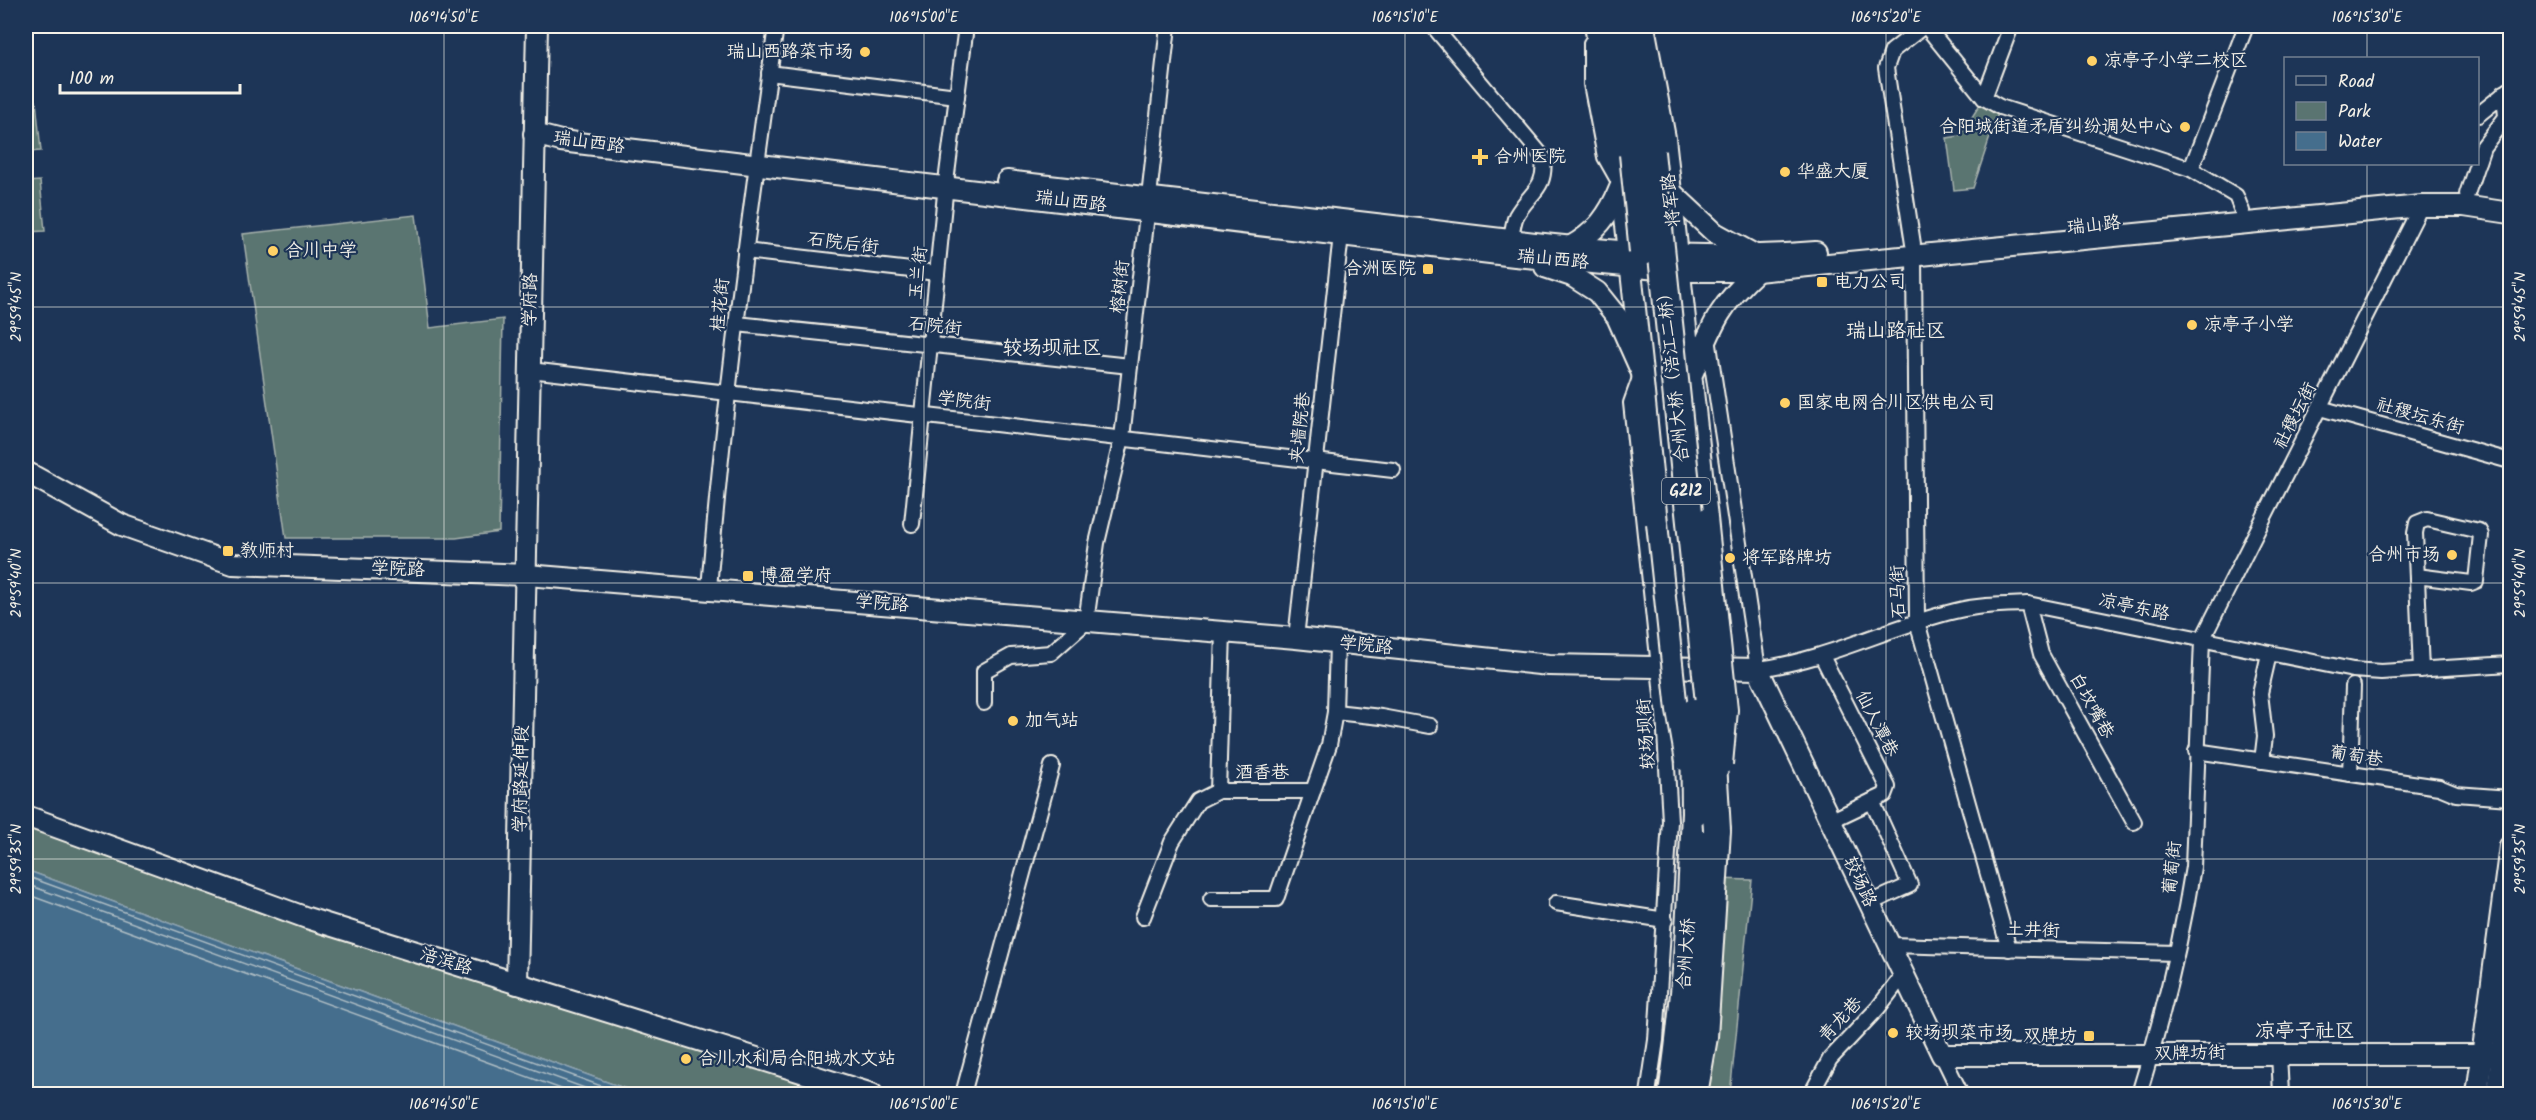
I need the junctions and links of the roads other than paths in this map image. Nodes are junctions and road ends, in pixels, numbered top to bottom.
1 (537, 26) edge
2 (776, 26) edge
3 (966, 26) edge
4 (1168, 26) edge
5 (1433, 26) edge
6 (1593, 26) edge
7 (1610, 26) edge
8 (1630, 26) edge
9 (1644, 26) edge
10 (1925, 26) edge
11 (2011, 26) edge
12 (2246, 26) edge
13 (769, 73) junction
14 (2507, 91) edge
15 (957, 96) junction
16 (1984, 98) junction
17 (2479, 115) edge
18 (534, 134) junction
19 (1642, 153) junction
20 (757, 158) junction
21 (2479, 158) edge
22 (2476, 165) edge
23 (2191, 169) junction
24 (946, 181) junction
25 (1621, 185) junction
26 (1671, 192) junction
27 (2467, 194) junction
28 (2511, 200) edge
29 (1148, 205) junction
30 (2421, 206) junction
31 (2242, 211) junction
32 (2511, 213) edge
33 (1342, 228) junction
34 (1570, 247) junction
35 (1513, 248) junction
36 (1913, 250) junction
37 (745, 251) junction
38 (1629, 259) junction
39 (1679, 264) junction
40 (1757, 264) junction
41 (937, 273) junction
42 (737, 324) junction
43 (1708, 336) junction
44 (930, 344) junction
45 (1130, 366) junction
46 (530, 370) junction
47 (1642, 373) junction
48 (1692, 375) junction
49 (730, 393) junction
50 (2320, 408) junction
51 (922, 415) junction
52 (1122, 438) junction
53 (1316, 461) junction
54 (2511, 461) edge
55 (1393, 470) dead end
56 (26, 472) edge
57 (912, 524) dead end
58 (527, 575) junction
59 (2417, 576) junction
60 (709, 589) junction
61 (2028, 604) junction
62 (1086, 622) junction
63 (1917, 622) junction
64 (1223, 633) junction
65 (1296, 638) junction
66 (2202, 640) junction
67 (1337, 643) junction
68 (2269, 654) junction
69 (1822, 656) junction
70 (2511, 664) edge
71 (1659, 667) junction
72 (1758, 669) junction
73 (2421, 670) junction
74 (2353, 686) dead end
75 (984, 703) dead end
76 (1335, 712) junction
77 (1430, 726) dead end
78 (2196, 751) junction
79 (2262, 761) junction
80 (1052, 766) dead end
81 (2350, 774) junction
82 (1218, 791) junction
83 (1313, 791) junction
84 (2511, 798) edge
85 (1872, 801) junction
86 (1695, 812) junction
87 (26, 816) edge
88 (1830, 821) junction
89 (2134, 822) dead end
90 (1717, 830) junction
91 (2511, 846) edge
92 (1211, 898) dead end
93 (1556, 903) dead end
94 (1870, 903) junction
95 (1143, 917) dead end
96 (1665, 920) junction
97 (1890, 945) junction
98 (2009, 949) junction
99 (2176, 953) junction
100 (1903, 975) junction
101 (517, 984) junction
102 (2511, 988) edge
103 (2279, 1054) junction
104 (1942, 1055) junction
105 (2152, 1055) junction
106 (2498, 1056) edge
107 (872, 1095) edge
108 (963, 1095) edge
109 (1648, 1095) edge
110 (1672, 1095) edge
111 (1694, 1095) edge
112 (1811, 1095) edge
113 (1961, 1095) edge
114 (2139, 1095) edge
115 (2281, 1095) edge
116 (2477, 1095) edge
117 (2497, 1095) edge

1 - 18 main road, 学府路
2 - 13 street, 桂花街
3 - 15 street, 玉兰街
4 - 29 street, 榕树街
5 - 35 street
6 - 25 main road
7 - 19 highway, 合州大桥（涪江二桥） / G212
8 - 19 highway, 合州大桥（涪江二桥） / G212
9 - 26 main road, 将军路
10 - 16 street
10 - 36 street, 石马街
11 - 16 street
12 - 23 street
13 - 15 street
13 - 20 street, 桂花街
14 - 17 street
14 - 21 street
15 - 24 street, 玉兰街
16 - 23 street
18 - 20 main road, 瑞山西路
18 - 46 main road, 学府路
19 - 86 highway, 合州大桥（涪江二桥） / G212, bridge
19 - 90 highway, 合州大桥（涪江二桥） / G212, bridge
20 - 24 main road, 瑞山西路
20 - 37 street, 桂花街
22 - 27 street
23 - 31 street
24 - 29 main road, 瑞山西路
24 - 41 street, 玉兰街
25 - 34 main road
25 - 38 main road
26 - 39 main road, 将军路
26 - 40 main road
27 - 28 main road, 瑞山路
27 - 31 main road, 瑞山路
29 - 33 main road, 瑞山西路
29 - 45 street, 榕树街
30 - 32 main road, 瑞山路
30 - 36 main road, 瑞山路
30 - 50 street, 社稷坛街
31 - 36 main road, 瑞山路
33 - 35 main road, 瑞山西路
33 - 53 street, 夹墙院巷
34 - 35 main road, 瑞山西路
34 - 38 main road, 瑞山西路
35 - 38 main road, 瑞山西路
35 - 47 main road
36 - 40 main road, 瑞山路
36 - 63 street, 石马街
37 - 41 street, 石院后街
37 - 42 street, 桂花街
38 - 39 main road, 瑞山西路
38 - 47 main road
39 - 40 main road, 瑞山路
39 - 48 main road, 将军路
40 - 43 main road
41 - 44 street, 玉兰街
42 - 44 street, 石院街
42 - 49 street, 桂花街
43 - 48 main road
43 - 72 street
44 - 45 street, 石院街
44 - 51 street, 玉兰街
45 - 52 street, 榕树街
46 - 49 street, 学院街
46 - 58 main road, 学府路
47 - 71 street, 较场坝街
47 - 86 main road, bridge
48 - 90 main road, 将军路, bridge
49 - 51 street, 学院街
49 - 60 street, 桂花街
50 - 54 street, 社稷坛东街
50 - 66 street, 社稷坛街
51 - 52 street, 学院街
51 - 57 street, 玉兰街
52 - 53 street, 学院街
52 - 62 street, 榕树街
53 - 55 street, 学院街
53 - 65 street, 夹墙院巷
56 - 58 main road, 学院路
58 - 60 main road, 学院路
58 - 101 main road, 学府路延伸段
59 - 59 street
59 - 73 street
60 - 62 main road, 学院路
61 - 63 street, 凉亭东路
61 - 66 street, 凉亭东路
61 - 89 street, 白坟嘴巷
62 - 64 main road, 学院路
62 - 75 street
63 - 69 street, 凉亭东路
63 - 98 street, 石马街
64 - 65 main road, 学院路
64 - 82 street, 酒香巷
65 - 67 main road, 学院路
66 - 68 street, 凉亭东路
66 - 78 street, 葡萄街
67 - 71 main road, 学院路
67 - 76 street, 酒香巷
68 - 73 street, 凉亭东路
68 - 79 street
69 - 72 street, 凉亭东路
69 - 85 street, 仙人潭巷
70 - 73 street, 凉亭东路
71 - 72 main road, 学院路
71 - 96 street, 较场坝街
72 - 88 main road, 较场路
74 - 81 street
76 - 77 street
76 - 83 street, 酒香巷
78 - 79 street, 葡萄巷
78 - 99 street, 葡萄街
79 - 81 street, 葡萄巷
80 - 108 street
81 - 84 street, 葡萄巷
82 - 83 street, 酒香巷
82 - 95 street
83 - 92 street
85 - 88 street
85 - 94 street
86 - 110 highway, 合州大桥 / G212
87 - 101 main road, 涪滨路
88 - 94 main road, 较场路
90 - 111 highway, 合州大桥 / G212
91 - 106 main road
93 - 96 street
94 - 97 main road, 较场路
96 - 109 street, 较场坝街
97 - 98 street, 土井街
97 - 100 main road, 较场路
98 - 99 street, 土井街
99 - 105 street, 葡萄街
100 - 104 main road, 较场路
100 - 112 street, 青龙巷
101 - 107 main road, 涪滨路
102 - 106 main road
103 - 105 main road, 双牌坊街
103 - 106 main road, 双牌坊街
103 - 115 street
104 - 105 main road, 双牌坊街
104 - 113 street, 较场路
105 - 114 street, 葡萄街
106 - 116 main road
106 - 117 main road

